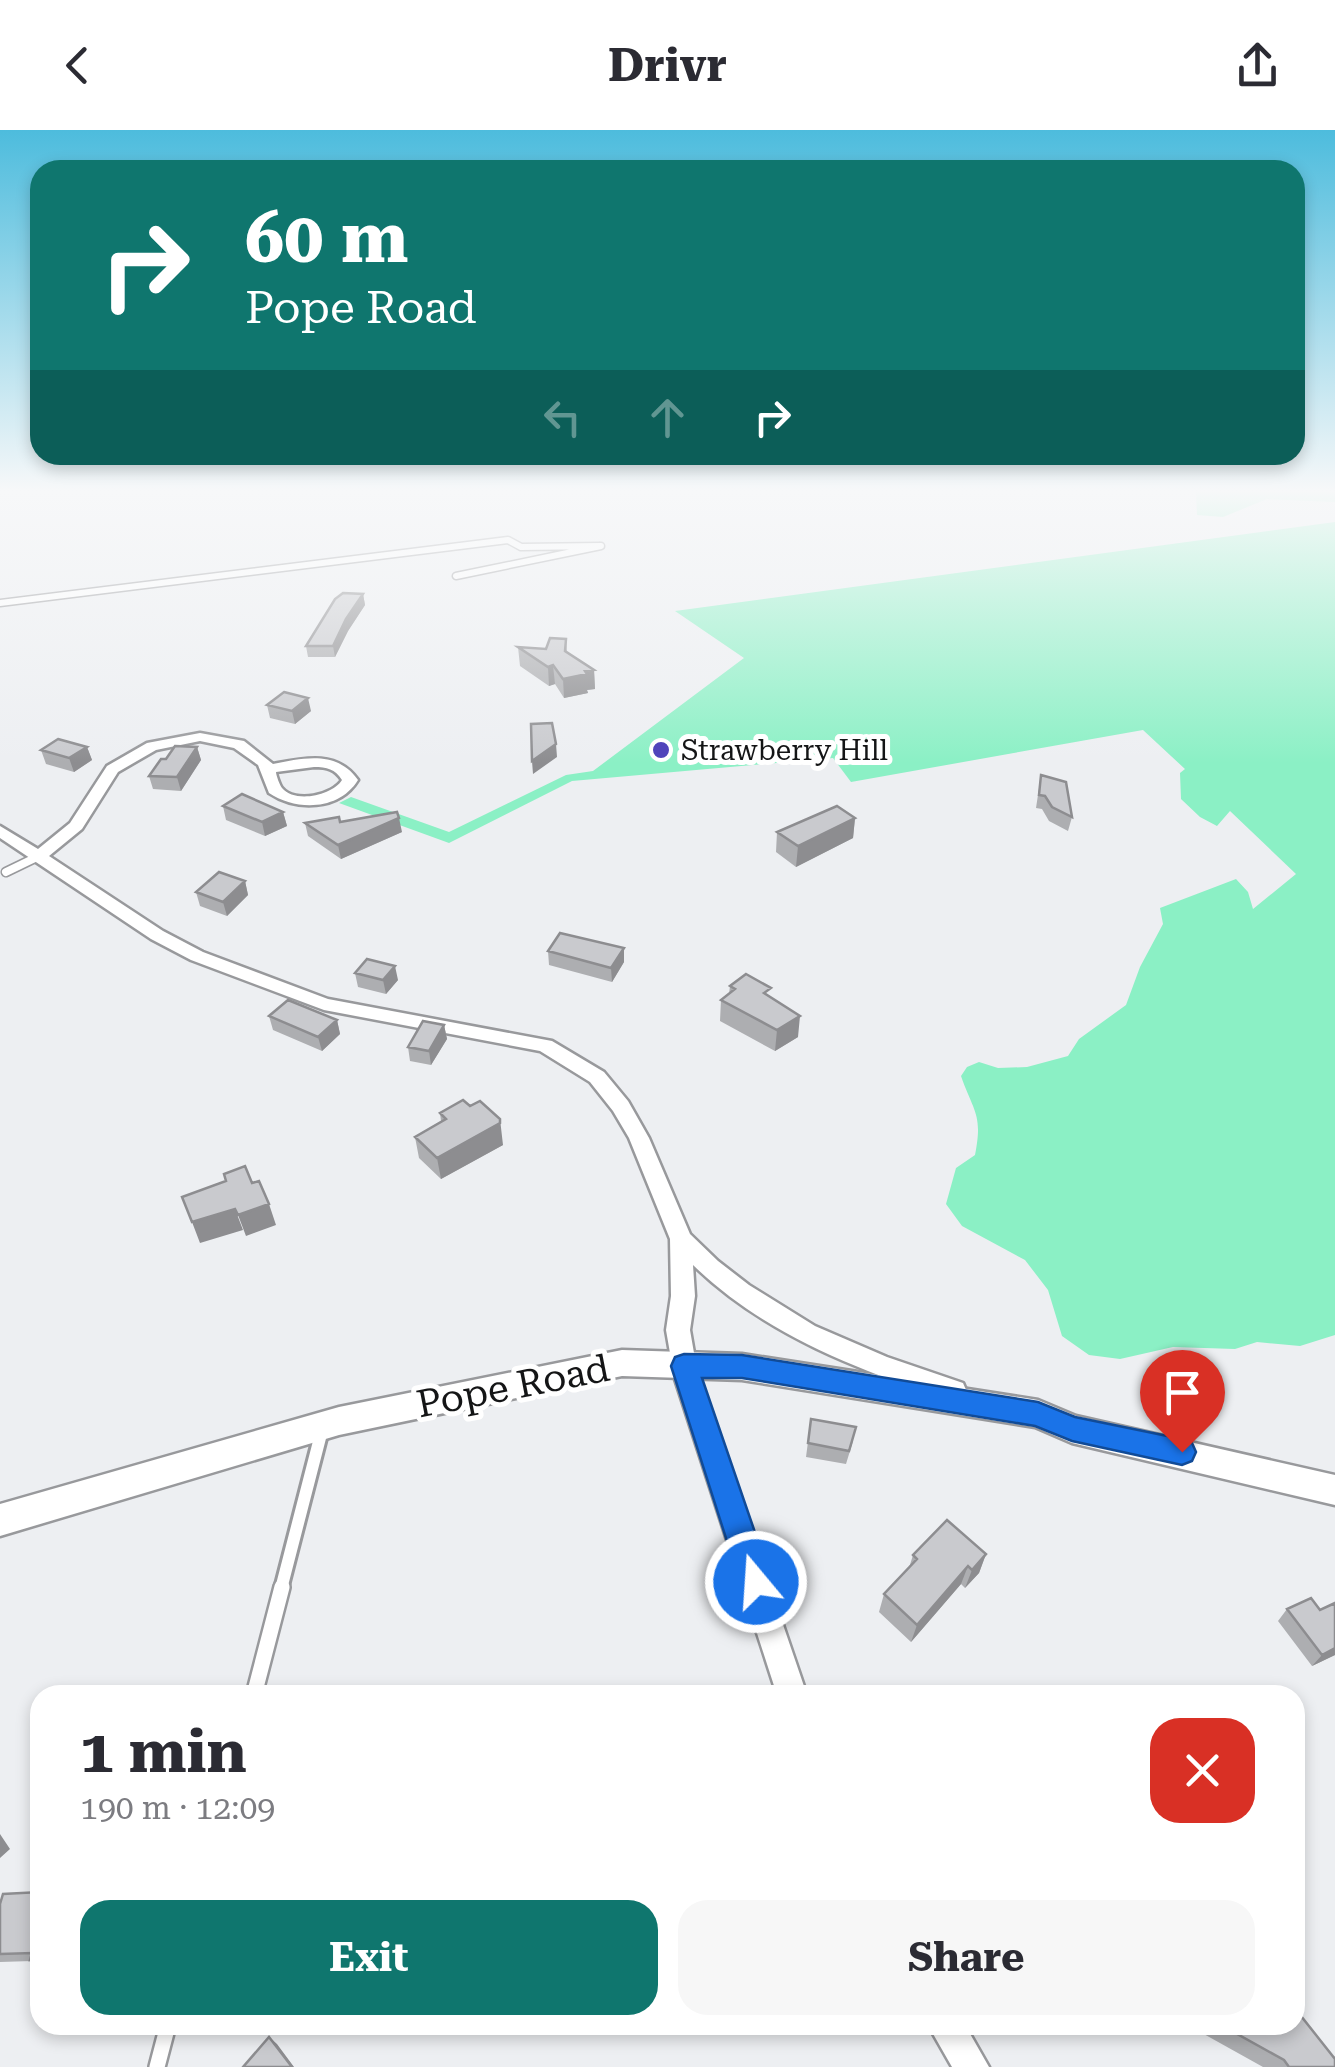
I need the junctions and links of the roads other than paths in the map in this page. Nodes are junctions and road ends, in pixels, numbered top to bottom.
1 (166, 582) edge
2 (0, 603) edge
3 (270, 769) junction
4 (0, 831) edge
5 (37, 857) junction
6 (6, 872) dead end
7 (682, 1238) junction
8 (684, 1366) junction
9 (1038, 1414) junction
10 (323, 1426) junction
11 (1335, 1490) edge
12 (0, 1520) edge
13 (257, 1685) edge
14 (789, 1685) edge
15 (165, 2035) edge
16 (951, 2035) edge
17 (157, 2067) edge
18 (972, 2067) edge

1 - 2 lane
3 - 3 street
3 - 5 street
4 - 5 street
5 - 6 lane
5 - 7 street
7 - 8 street
7 - 9 street, Pope Road
8 - 9 street, Pope Road
8 - 10 street, Pope Road
8 - 14 street
9 - 11 street, Pope Road
10 - 12 street, Pope Road
10 - 13 lane
15 - 17 lane
16 - 18 street

